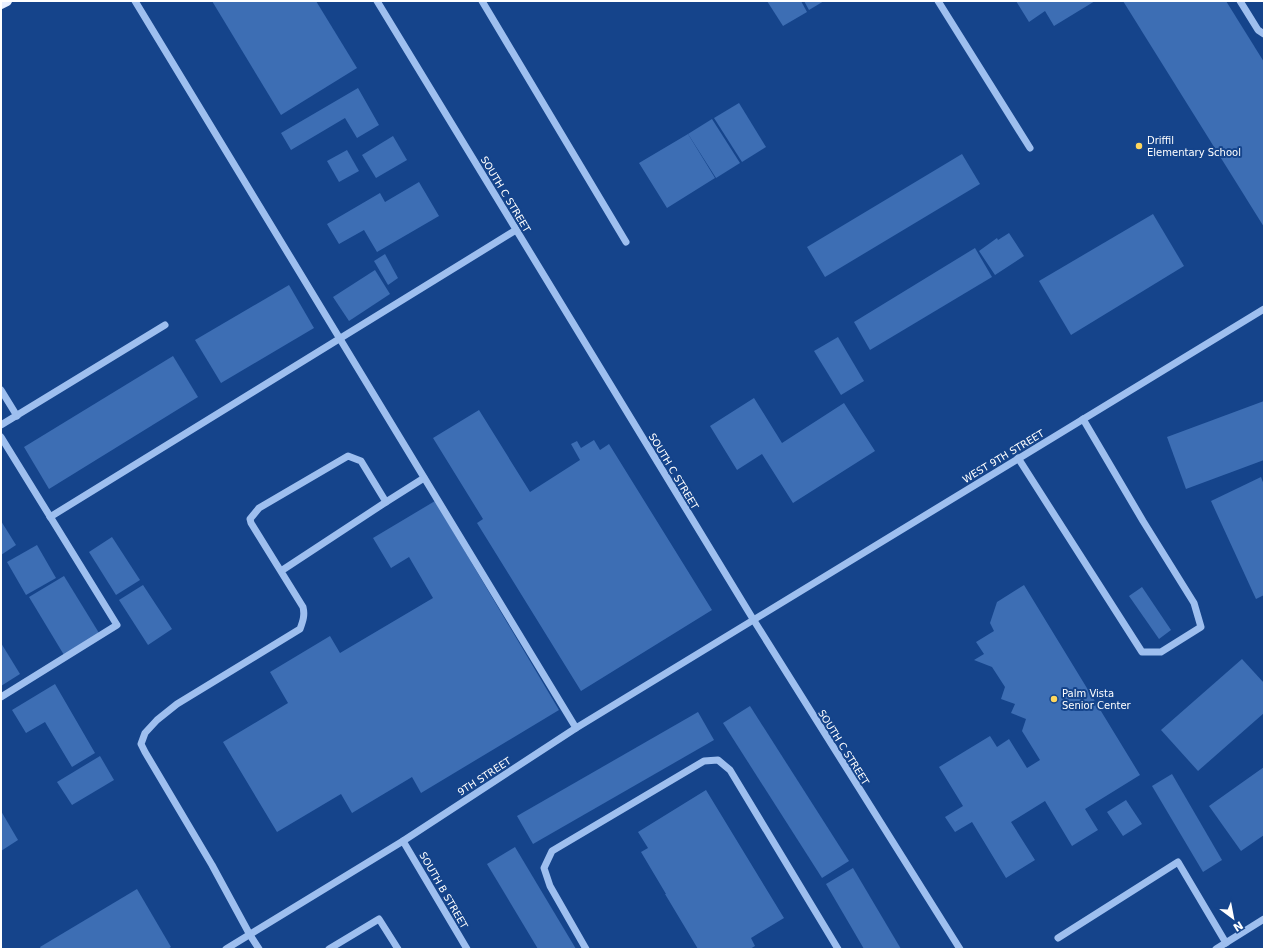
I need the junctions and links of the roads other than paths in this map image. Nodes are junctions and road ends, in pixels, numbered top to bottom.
1 (7, 1) edge
2 (135, 1) edge
3 (377, 1) edge
4 (482, 1) edge
5 (938, 1) edge
6 (1240, 1) edge
7 (1, 4) edge
8 (1264, 34) edge
9 (1030, 148) dead end
10 (516, 230) junction
11 (626, 242) dead end
12 (1264, 309) edge
13 (165, 325) dead end
14 (339, 338) junction
15 (1, 390) edge
16 (17, 416) junction
17 (1083, 419) junction
18 (1, 425) edge
19 (1, 437) edge
20 (1018, 458) junction
21 (424, 478) junction
22 (386, 502) junction
23 (50, 517) junction
24 (281, 571) junction
25 (753, 619) junction
26 (1, 697) edge
27 (576, 728) junction
28 (403, 841) junction
29 (1264, 919) edge
30 (250, 935) junction
31 (1058, 938) dead end
32 (1226, 943) junction
33 (226, 949) edge
34 (259, 949) edge
35 (329, 949) edge
36 (398, 949) edge
37 (467, 949) edge
38 (586, 949) edge
39 (838, 949) edge
40 (960, 949) edge
41 (1216, 949) edge

1 - 7 main road
2 - 14 street
3 - 10 street, SOUTH C STREET
4 - 11 street
5 - 9 street
6 - 8 street
10 - 14 street
10 - 25 street, SOUTH C STREET
12 - 17 street, WEST 9TH STREET
13 - 16 street
14 - 21 street
14 - 23 street
15 - 16 street
16 - 18 street
17 - 20 street, WEST 9TH STREET
17 - 20 street
19 - 23 street
20 - 25 street, WEST 9TH STREET
21 - 22 street
21 - 27 street
22 - 24 street
22 - 24 street
23 - 26 street
24 - 30 street
25 - 27 street, 9TH STREET
25 - 40 street, SOUTH C STREET
27 - 28 street, 9TH STREET
28 - 30 street, 9TH STREET
28 - 37 street, SOUTH B STREET
29 - 32 street
30 - 33 street, 9TH STREET
30 - 34 street
31 - 32 street
32 - 41 street
35 - 36 street
38 - 39 street

